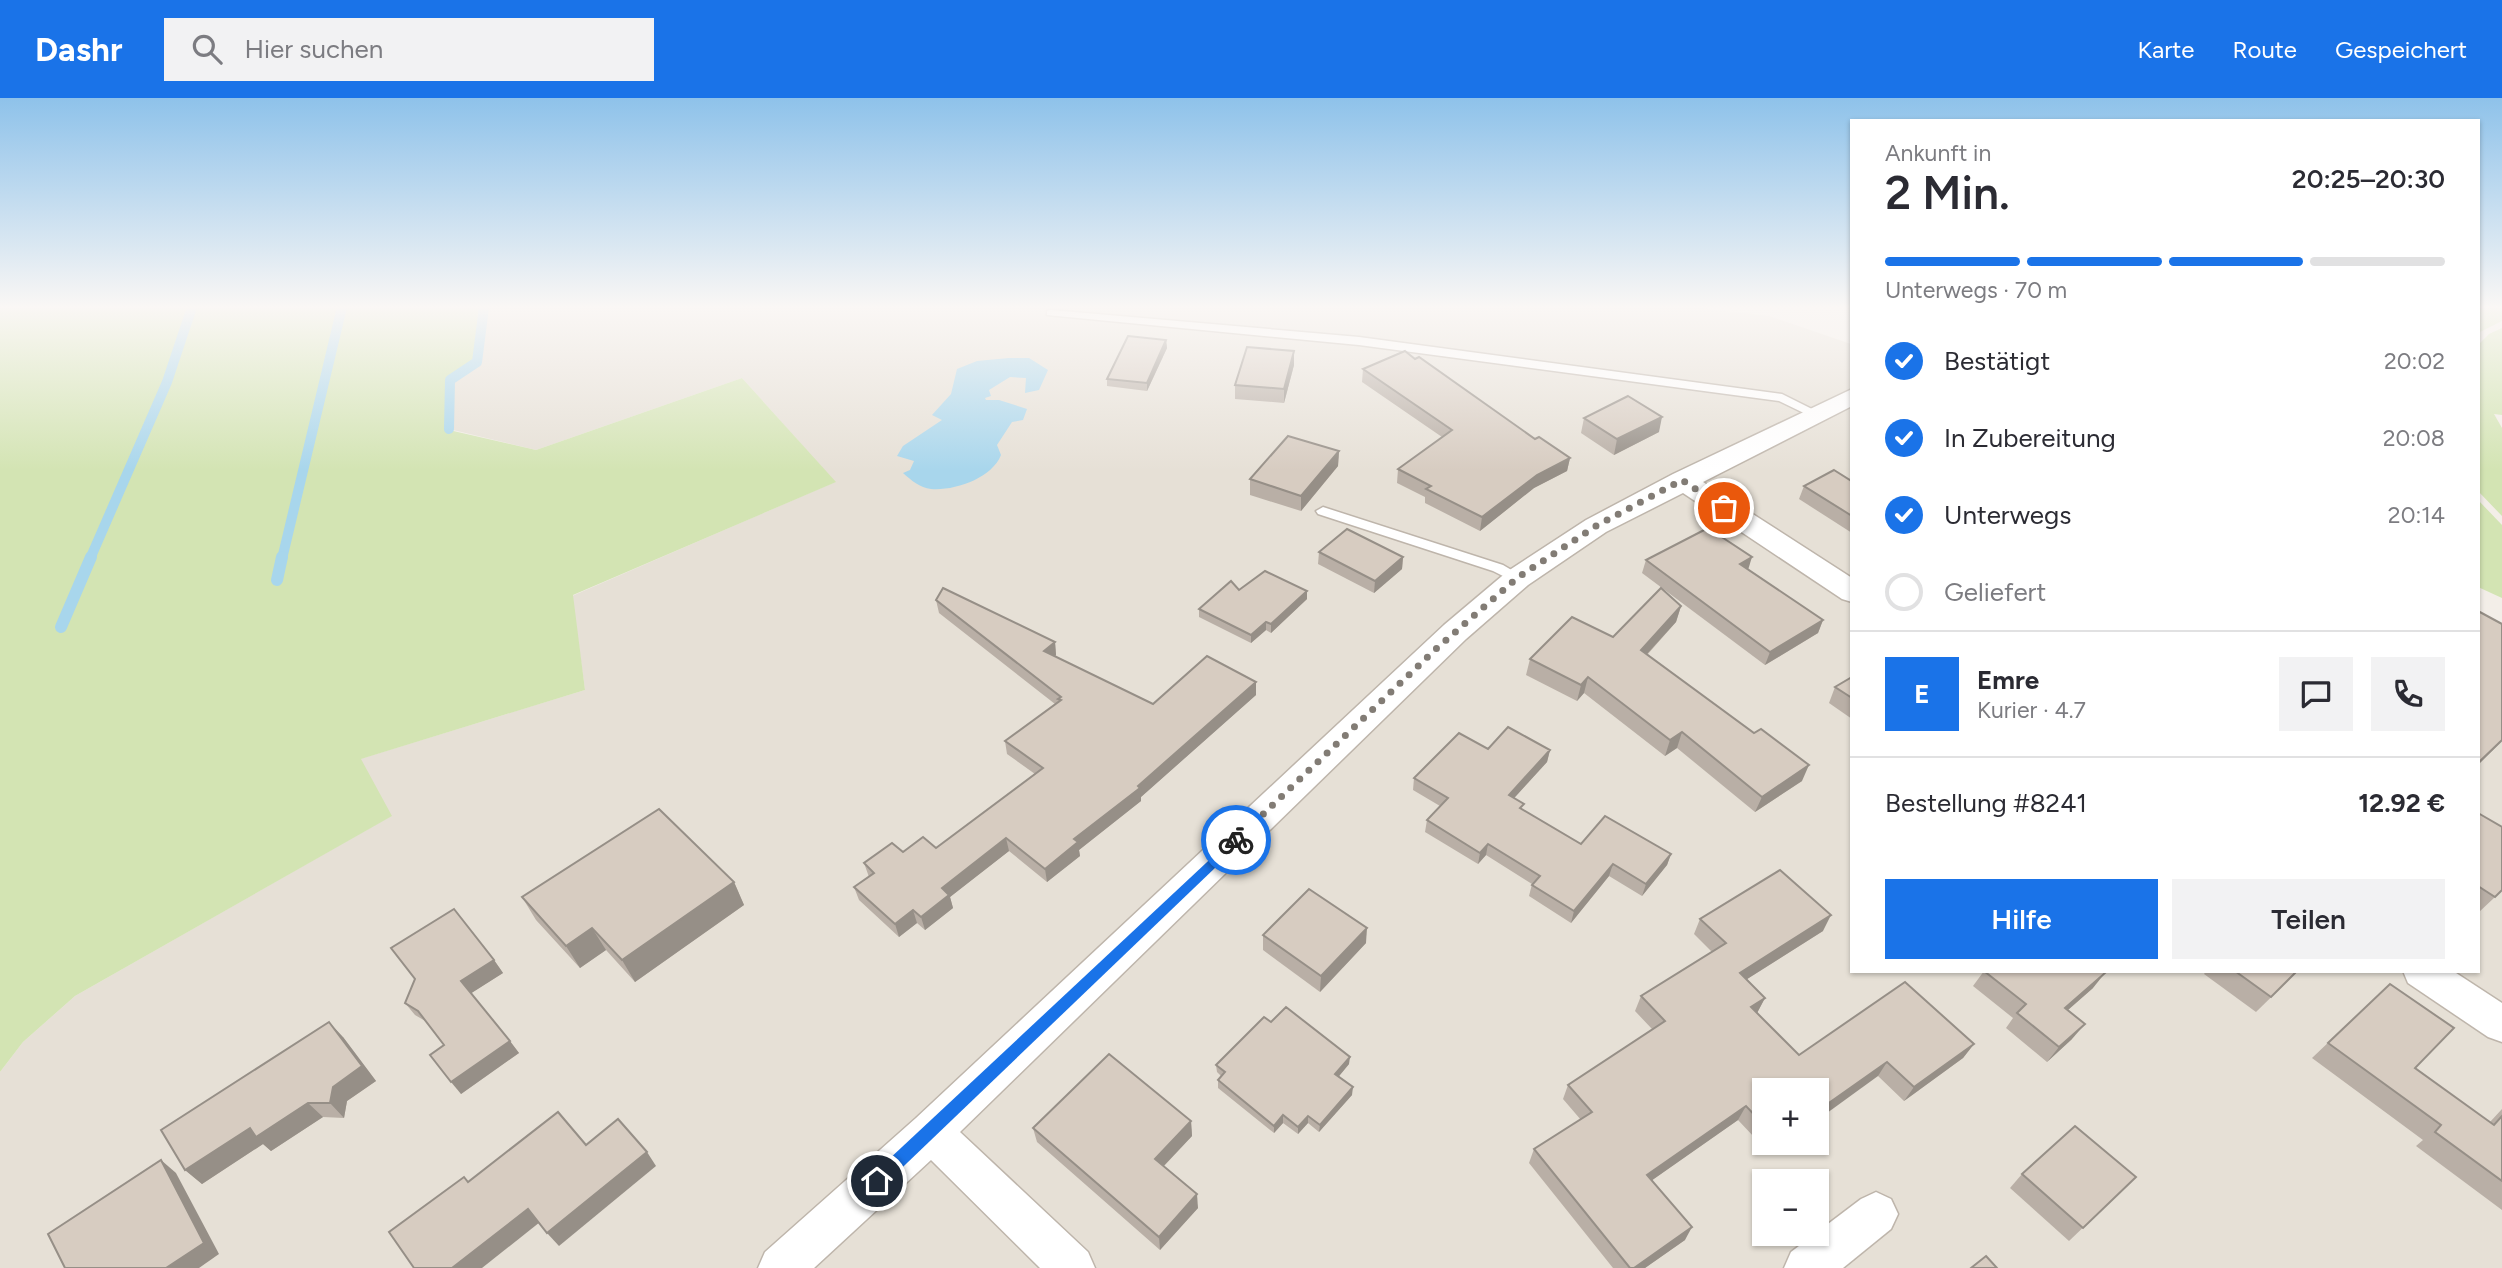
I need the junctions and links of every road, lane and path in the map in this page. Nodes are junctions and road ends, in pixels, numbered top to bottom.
1 (1512, 362) edge
2 (1850, 397) edge
3 (1814, 413) junction
4 (1682, 480) junction
5 (1323, 511) dead end
6 (1517, 578) junction
7 (1850, 591) edge
8 (2424, 973) edge
9 (2502, 1025) edge
10 (931, 1132) junction
11 (1876, 1214) dead end
12 (781, 1268) edge
13 (1072, 1268) edge
14 (1807, 1268) edge

1 - 3 lane
2 - 3 street
3 - 4 street
4 - 6 street
4 - 7 street
5 - 6 lane
6 - 10 street
8 - 9 street
10 - 12 street
10 - 13 street
11 - 14 street

